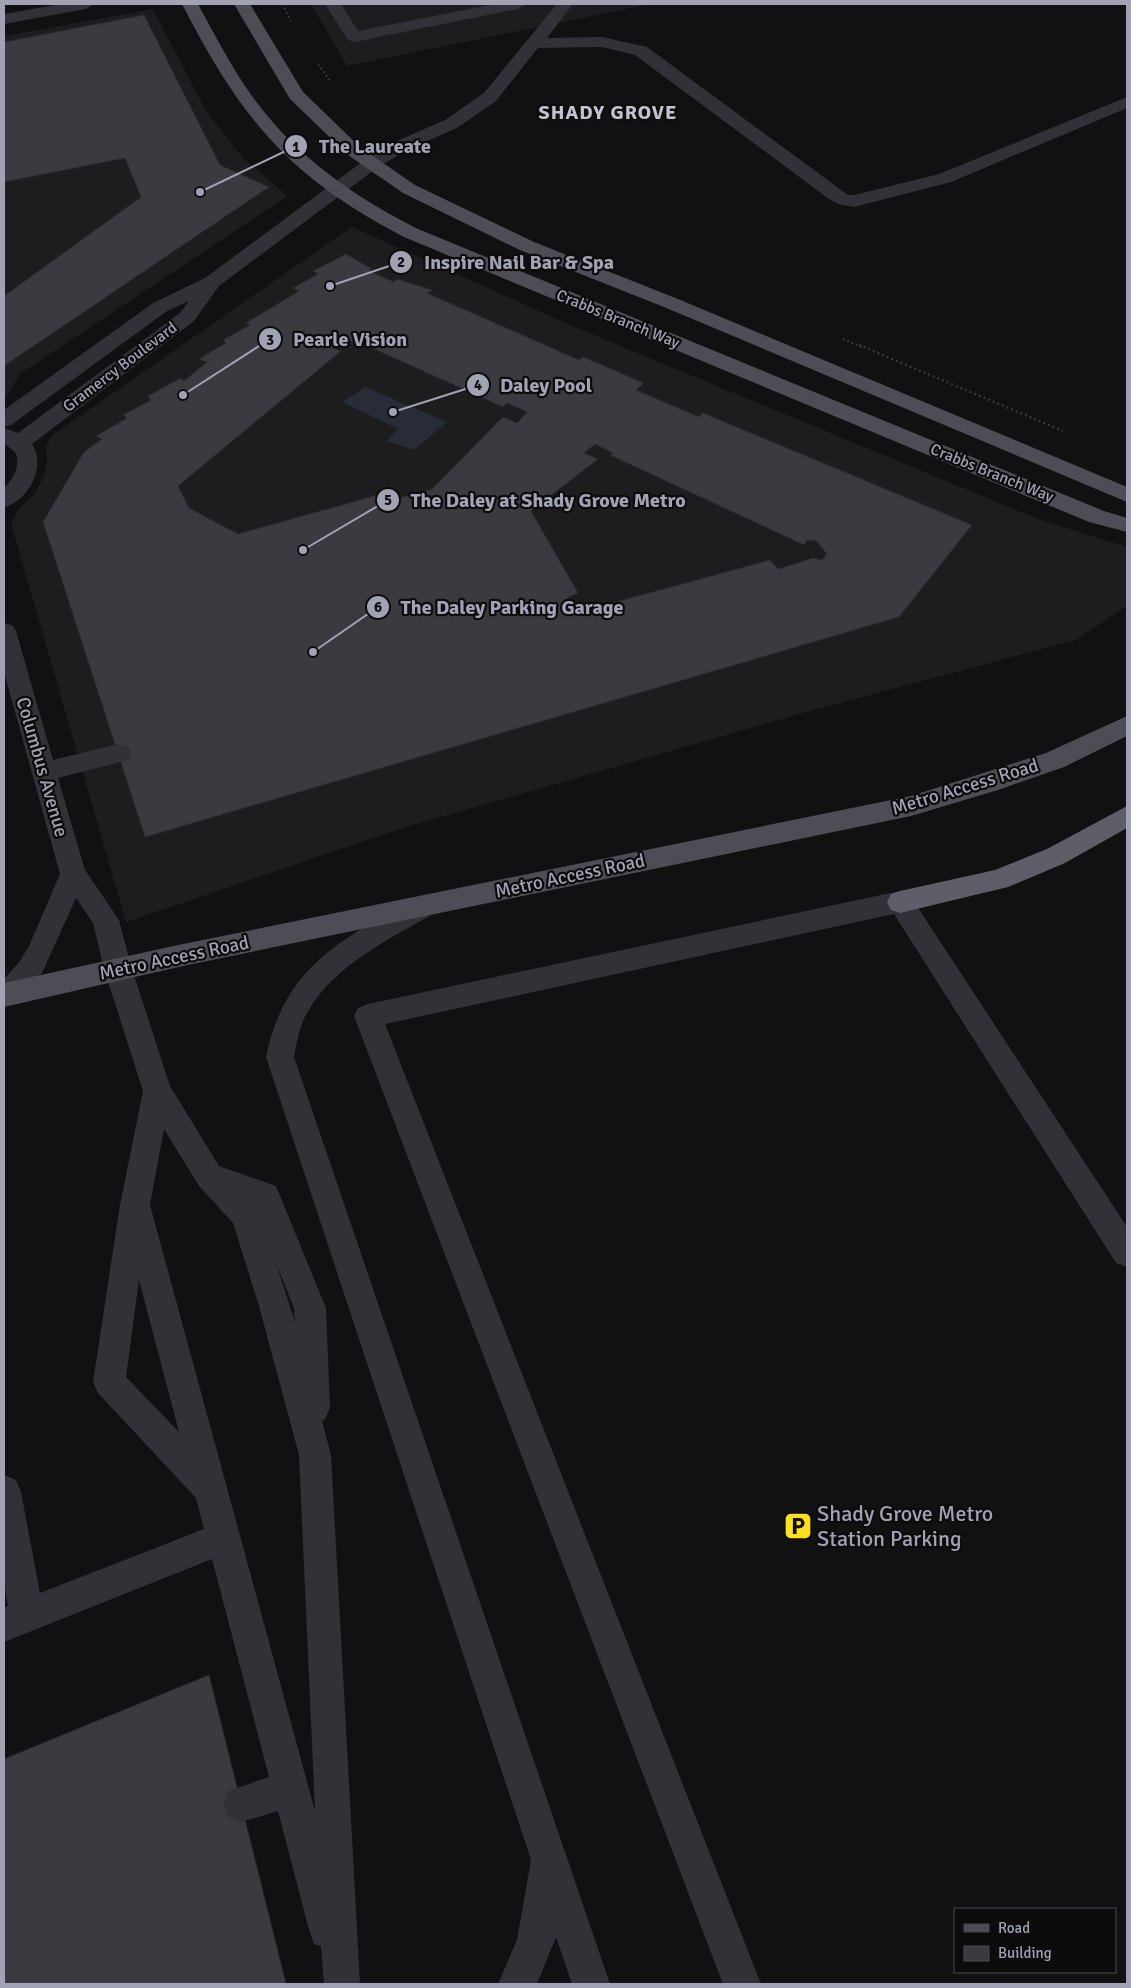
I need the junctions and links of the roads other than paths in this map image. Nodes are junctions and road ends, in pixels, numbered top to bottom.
1 (86, 4) edge
2 (190, 4) edge
3 (242, 4) edge
4 (332, 4) edge
5 (518, 4) edge
6 (565, 4) edge
7 (68, 5) edge
8 (4, 20) edge
9 (534, 43) junction
10 (1127, 102) edge
11 (372, 163) junction
12 (338, 190) junction
13 (212, 282) junction
14 (4, 420) edge
15 (12, 438) edge
16 (1127, 495) edge
17 (4, 500) edge
18 (1127, 525) edge
19 (4, 631) edge
20 (1127, 724) edge
21 (119, 754) dead end
22 (44, 772) junction
23 (1127, 816) edge
24 (73, 874) junction
25 (900, 902) junction
26 (424, 906) junction
27 (118, 969) junction
28 (5, 995) edge
29 (157, 1091) junction
30 (135, 1205) junction
31 (1127, 1253) edge
32 (210, 1487) junction
33 (4, 1492) edge
34 (223, 1538) junction
35 (15, 1621) edge
36 (290, 1789) junction
37 (241, 1804) dead end
38 (549, 1859) junction
39 (342, 1983) edge
40 (517, 1984) edge
41 (591, 1984) edge
42 (742, 1984) edge

1 - 7 street
2 - 12 main road, Crabbs Branch Way
3 - 11 main road, Crabbs Branch Way
4 - 5 street
6 - 9 street, Gramercy Boulevard
7 - 8 street
9 - 10 street
9 - 11 street, Gramercy Boulevard
11 - 12 street, Gramercy Boulevard
11 - 16 main road, Crabbs Branch Way
12 - 13 street, Gramercy Boulevard
12 - 18 main road, Crabbs Branch Way
13 - 14 street, Gramercy Boulevard
13 - 15 street, Gramercy Boulevard
15 - 17 street, Gramercy Boulevard
19 - 22 street, Columbus Avenue
20 - 26 main road, Metro Access Road
21 - 22 street
22 - 24 street, Columbus Avenue
23 - 25 highway
24 - 27 street, Columbus Avenue
24 - 28 street
25 - 31 street
25 - 42 street
26 - 27 main road, Metro Access Road
26 - 38 street
27 - 28 main road, Metro Access Road
27 - 29 street, Columbus Avenue
29 - 30 street
29 - 39 street
30 - 32 street
30 - 32 street
32 - 34 street
33 - 35 street
34 - 35 street
34 - 36 street
36 - 37 street
36 - 39 street
38 - 40 street
38 - 41 street

